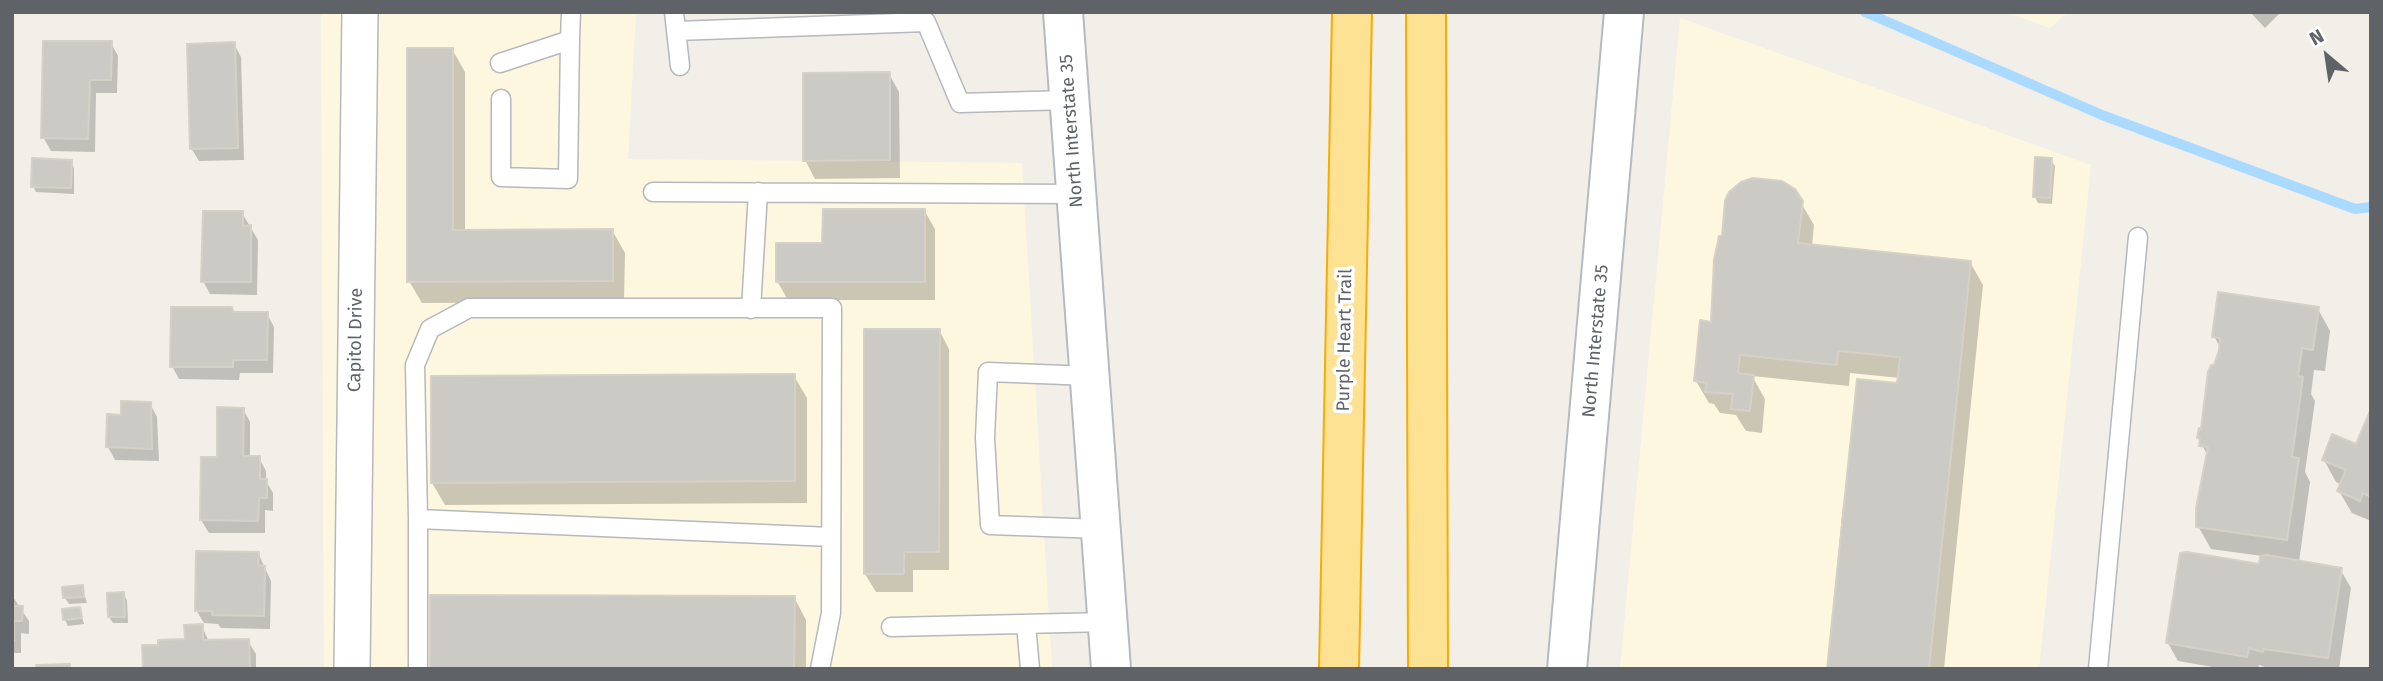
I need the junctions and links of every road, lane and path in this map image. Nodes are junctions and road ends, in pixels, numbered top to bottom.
1 (360, 12) edge
2 (571, 12) edge
3 (674, 12) edge
4 (1063, 12) edge
5 (1352, 12) edge
6 (1426, 12) edge
7 (1624, 12) edge
8 (676, 31) junction
9 (570, 40) junction
10 (500, 63) dead end
11 (680, 66) dead end
12 (500, 99) dead end
13 (1069, 100) junction
14 (653, 192) dead end
15 (758, 192) junction
16 (1077, 194) junction
17 (2138, 237) dead end
18 (751, 309) junction
19 (1090, 376) junction
20 (418, 519) junction
21 (1101, 529) junction
22 (831, 537) junction
23 (1108, 622) junction
24 (1026, 624) junction
25 (891, 627) dead end
26 (352, 669) edge
27 (418, 669) edge
28 (820, 669) edge
29 (1030, 669) edge
30 (1111, 669) edge
31 (1339, 669) edge
32 (1428, 669) edge
33 (1567, 669) edge
34 (2098, 669) edge

1 - 26 street, Capitol Drive
2 - 9 lane
3 - 8 lane
4 - 13 main road, North Interstate 35
5 - 31 highway, Purple Heart Trail
6 - 32 highway
7 - 33 main road, North Interstate 35
8 - 11 lane
8 - 13 lane
9 - 10 lane
9 - 12 lane
13 - 16 main road, North Interstate 35
14 - 15 lane
15 - 16 lane
15 - 18 lane
16 - 19 main road, North Interstate 35
17 - 34 lane
18 - 20 lane
18 - 22 lane
19 - 21 main road, North Interstate 35
19 - 21 lane
20 - 22 lane
20 - 27 lane
21 - 23 main road, North Interstate 35
22 - 28 lane
23 - 24 lane
23 - 30 main road, North Interstate 35
24 - 25 lane
24 - 29 lane

